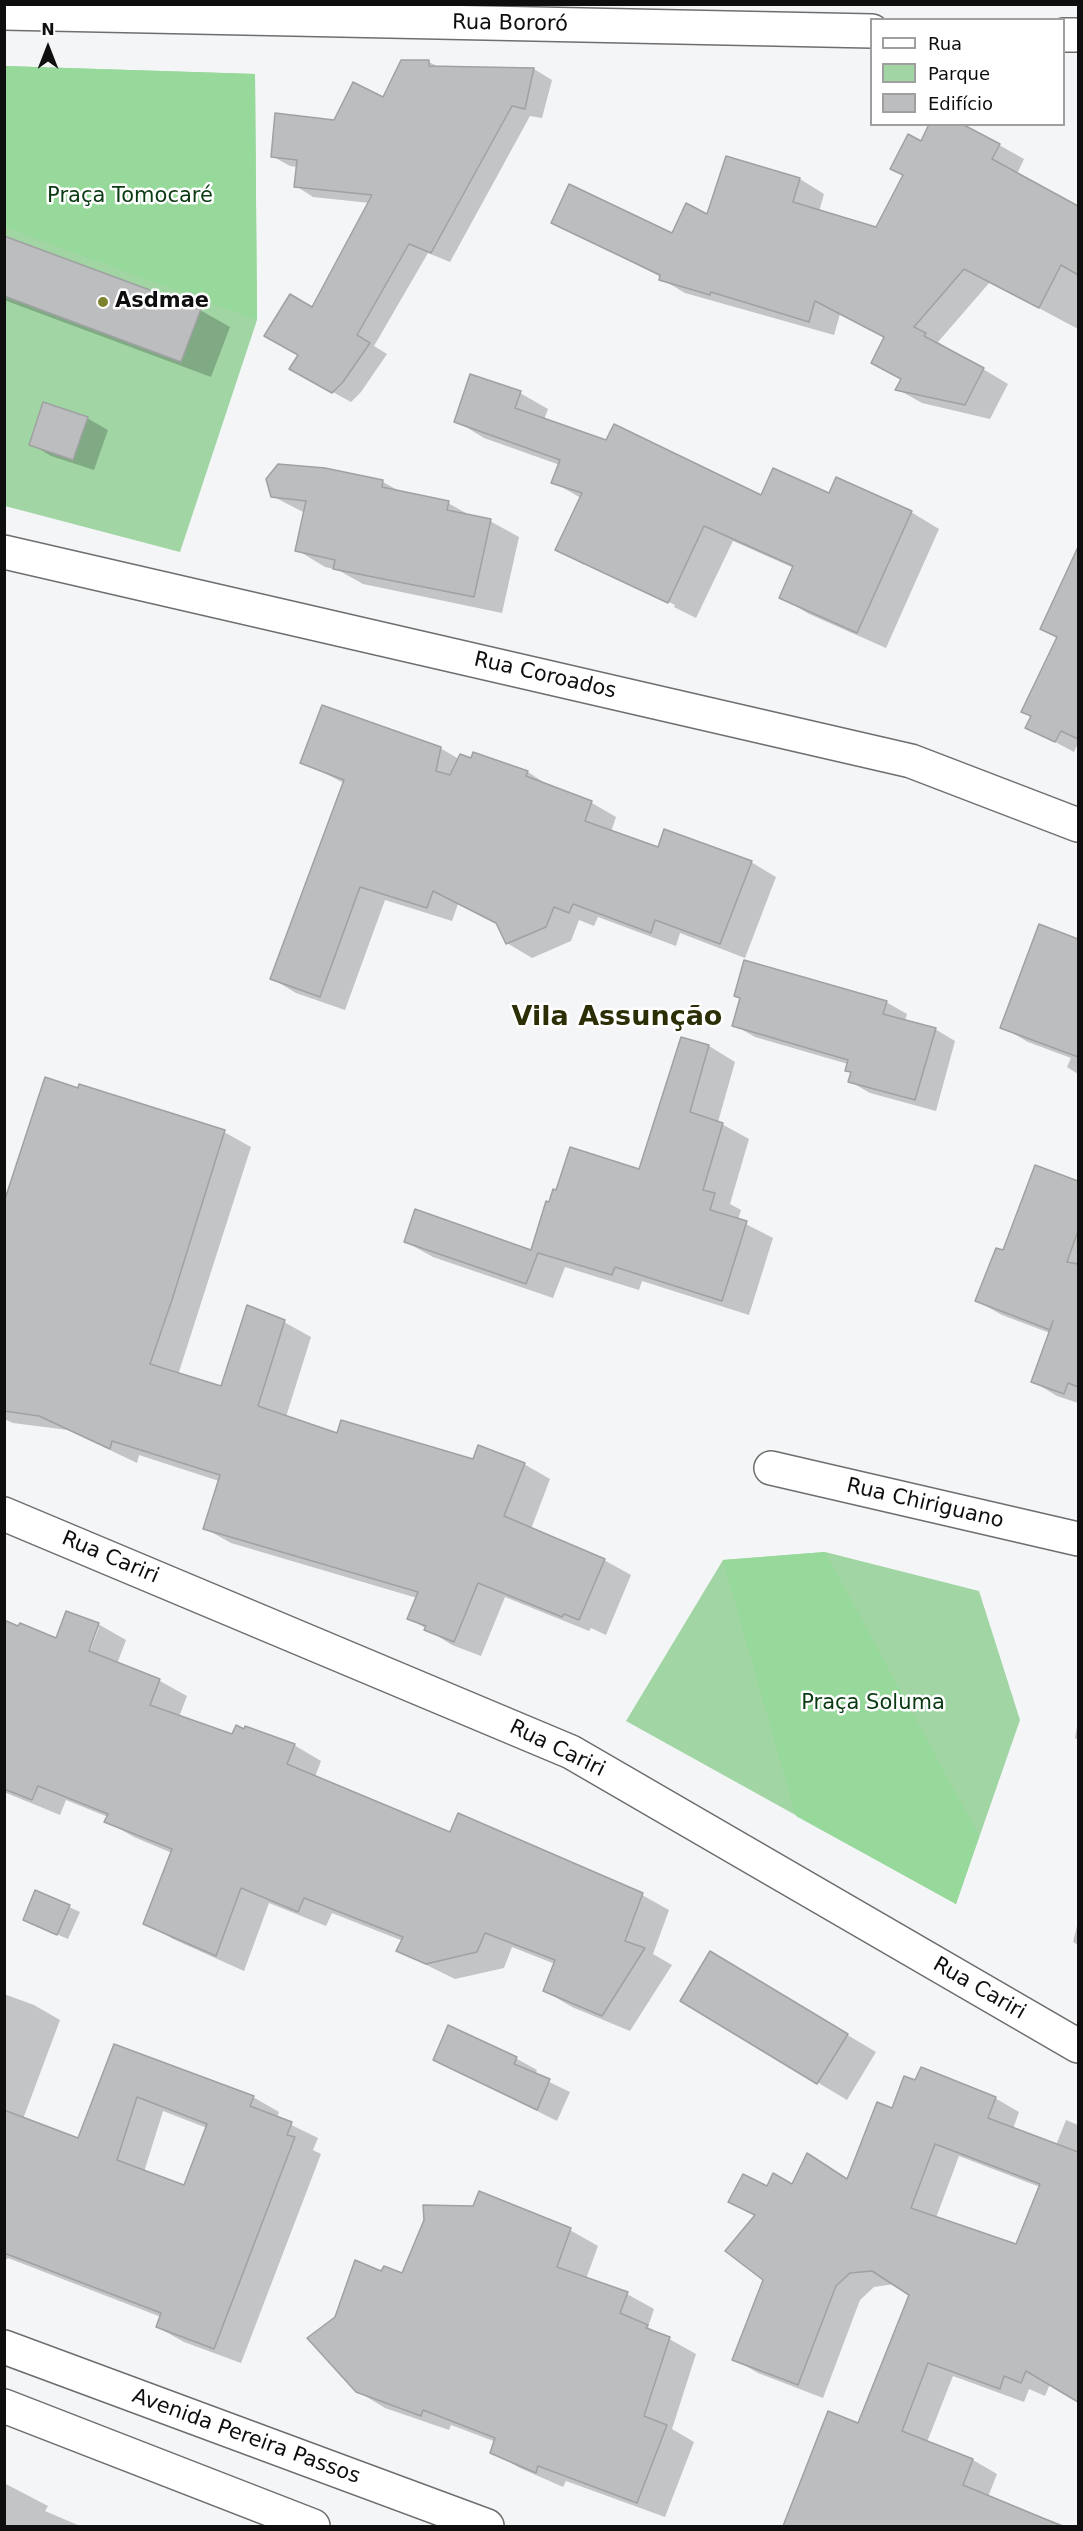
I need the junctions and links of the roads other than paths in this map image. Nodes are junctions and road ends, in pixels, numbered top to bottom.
1 (4, 13) edge
2 (870, 31) edge
3 (4, 552) edge
4 (1077, 821) edge
5 (771, 1468) dead end
6 (4, 1514) edge
7 (1078, 1539) edge
8 (1078, 2046) edge
9 (4, 2347) edge
10 (4, 2406) edge
11 (313, 2526) edge
12 (487, 2526) edge

1 - 2 street, Rua Bororó
3 - 4 street, Rua Coroados
5 - 7 street, Rua Chiriguano
6 - 8 street, Rua Cariri
9 - 12 street, Avenida Pereira Passos
10 - 11 street

